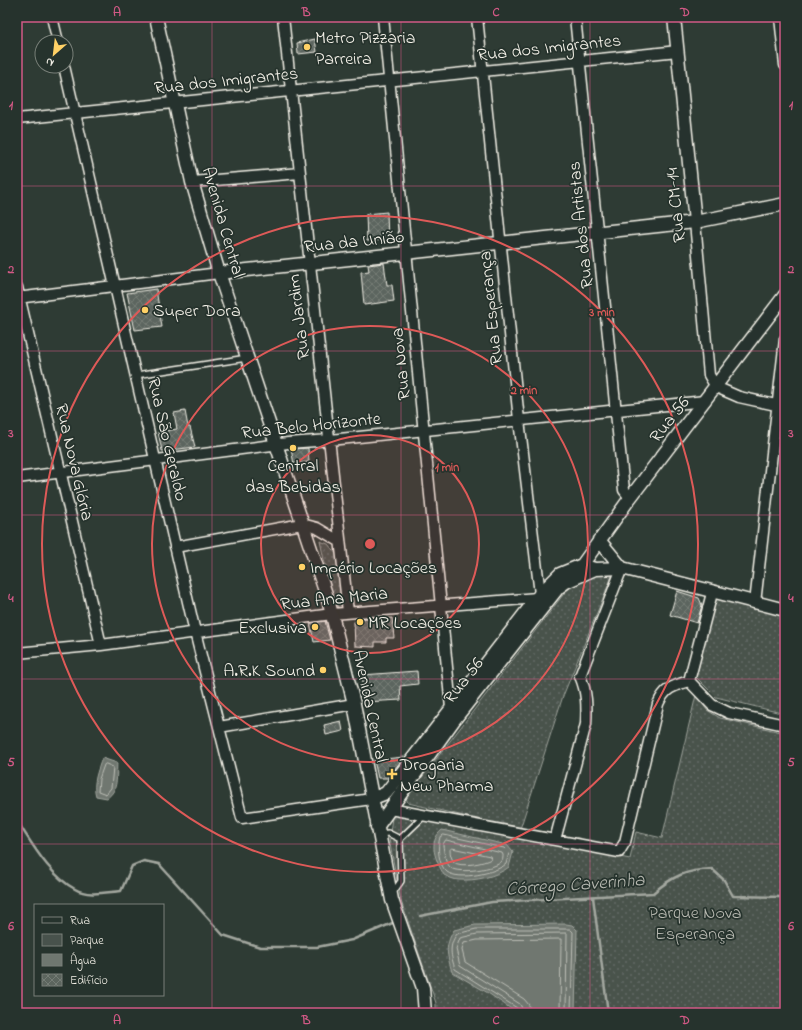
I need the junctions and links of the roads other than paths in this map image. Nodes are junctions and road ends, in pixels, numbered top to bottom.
1 (52, 17) edge
2 (156, 17) edge
3 (283, 17) edge
4 (383, 17) edge
5 (477, 17) edge
6 (575, 17) edge
7 (674, 17) edge
8 (780, 17) edge
9 (56, 34) edge
10 (678, 51) junction
11 (580, 61) junction
12 (785, 65) edge
13 (482, 71) junction
14 (66, 74) edge
15 (389, 80) junction
16 (291, 90) junction
17 (176, 102) junction
18 (75, 113) junction
19 (17, 119) edge
20 (300, 173) junction
21 (192, 182) junction
22 (785, 204) edge
23 (695, 222) junction
24 (598, 234) junction
25 (500, 244) junction
26 (406, 254) junction
27 (309, 264) junction
28 (219, 273) junction
29 (115, 286) junction
30 (17, 287) edge
31 (18, 298) edge
32 (784, 299) edge
33 (785, 339) edge
34 (248, 358) junction
35 (136, 375) junction
36 (716, 387) junction
37 (705, 401) junction
38 (781, 406) edge
39 (616, 410) junction
40 (519, 420) junction
41 (424, 430) junction
42 (330, 440) junction
43 (276, 444) junction
44 (155, 460) junction
45 (60, 472) junction
46 (17, 478) edge
47 (630, 498) junction
48 (302, 524) junction
49 (599, 540) junction
50 (339, 541) junction
51 (175, 547) junction
52 (622, 568) junction
53 (582, 570) junction
54 (712, 593) junction
55 (539, 596) junction
56 (755, 603) junction
57 (441, 605) junction
58 (785, 610) edge
59 (348, 612) junction
60 (332, 614) junction
61 (195, 632) junction
62 (101, 645) junction
63 (17, 653) edge
64 (689, 681) junction
65 (354, 704) junction
66 (451, 708) junction
67 (785, 725) edge
68 (219, 727) junction
69 (371, 799) junction
70 (390, 809) junction
71 (424, 815) junction
72 (378, 831) junction
73 (400, 839) junction
74 (555, 840) junction
75 (392, 898) junction
76 (425, 1013) edge

1 - 9 street
2 - 17 street, Avenida Central
3 - 16 street, Rua Jardim
4 - 15 street, Rua Nova
5 - 13 street, Rua Esperança
6 - 11 street, Rua dos Artistas
7 - 10 street, Rua CM-14
8 - 12 street
10 - 11 street, Rua dos Imigrantes
10 - 23 street, Rua CM-14
11 - 13 street, Rua dos Imigrantes
11 - 24 street, Rua dos Artistas
13 - 15 street, Rua dos Imigrantes
13 - 25 street, Rua Esperança
14 - 18 street, Rua São Geraldo
15 - 16 street, Rua dos Imigrantes
15 - 26 street, Rua Nova
16 - 17 street, Rua dos Imigrantes
16 - 20 street, Rua Jardim
17 - 18 street, Rua dos Imigrantes
17 - 21 street, Avenida Central
18 - 19 street, Rua dos Imigrantes
18 - 29 street, Rua São Geraldo
20 - 21 street
20 - 27 street, Rua Jardim
21 - 28 street, Avenida Central
22 - 23 street, Rua da União
23 - 24 street, Rua da União
23 - 36 street, Rua CM-14
24 - 25 street, Rua da União
24 - 39 street, Rua dos Artistas
25 - 26 street, Rua da União
25 - 40 street, Rua Esperança
26 - 27 street, Rua da União
26 - 41 street, Rua Nova
27 - 28 street, Rua da União
27 - 42 street, Rua Jardim
28 - 29 street, Rua da União
28 - 34 street, Avenida Central
29 - 31 street, Rua da União
29 - 35 street, Rua São Geraldo
30 - 31 street, Rua Nova Glória
31 - 45 street, Rua Nova Glória
32 - 36 street, Rua 56
33 - 38 street
34 - 35 lane
34 - 43 street, Avenida Central
35 - 44 street, Rua São Geraldo
36 - 37 street, Rua 56
36 - 38 street
37 - 39 street, Rua Belo Horizonte
37 - 47 street, Rua 56
38 - 56 street
39 - 40 street, Rua Belo Horizonte
39 - 47 street, Rua dos Artistas
40 - 41 street, Rua Belo Horizonte
40 - 55 street, Rua Esperança
41 - 42 street, Rua Belo Horizonte
41 - 57 street, Rua Nova
42 - 43 street, Rua Belo Horizonte
42 - 50 street, Rua Jardim
43 - 44 street, Rua Belo Horizonte
43 - 48 street, Avenida Central
44 - 45 street, Rua Belo Horizonte
44 - 51 street, Rua São Geraldo
45 - 46 street, Rua Belo Horizonte
45 - 62 street, Rua Nova Glória
47 - 49 street, Rua 56
48 - 50 street
48 - 51 street
48 - 60 street, Avenida Central
49 - 52 street
49 - 53 street, Rua 56
50 - 59 street, Rua Jardim
51 - 61 street, Rua São Geraldo
52 - 53 street
52 - 54 street
52 - 74 street
53 - 55 street, Rua 56
53 - 70 street, Rua 56
54 - 56 street
54 - 64 street
55 - 57 street, Rua Ana Maria
55 - 66 street, Rua 56
56 - 58 street
57 - 59 street, Rua Ana Maria
57 - 66 street, Rua Nova
59 - 60 street, Rua Ana Maria
60 - 61 street, Rua Ana Maria
60 - 65 street, Avenida Central
61 - 62 street, Rua Ana Maria
61 - 68 street, Rua São Geraldo
62 - 63 street, Rua Ana Maria
64 - 67 street
64 - 74 street
65 - 68 street
65 - 69 street, Avenida Central
66 - 69 street, Rua 56
68 - 69 street, Rua São Geraldo
69 - 72 street, Avenida Central
70 - 71 street
70 - 72 street, Rua 56
71 - 73 lane
71 - 74 street
72 - 73 lane
72 - 75 street, Avenida Central
73 - 75 lane
75 - 76 street, Avenida Central

